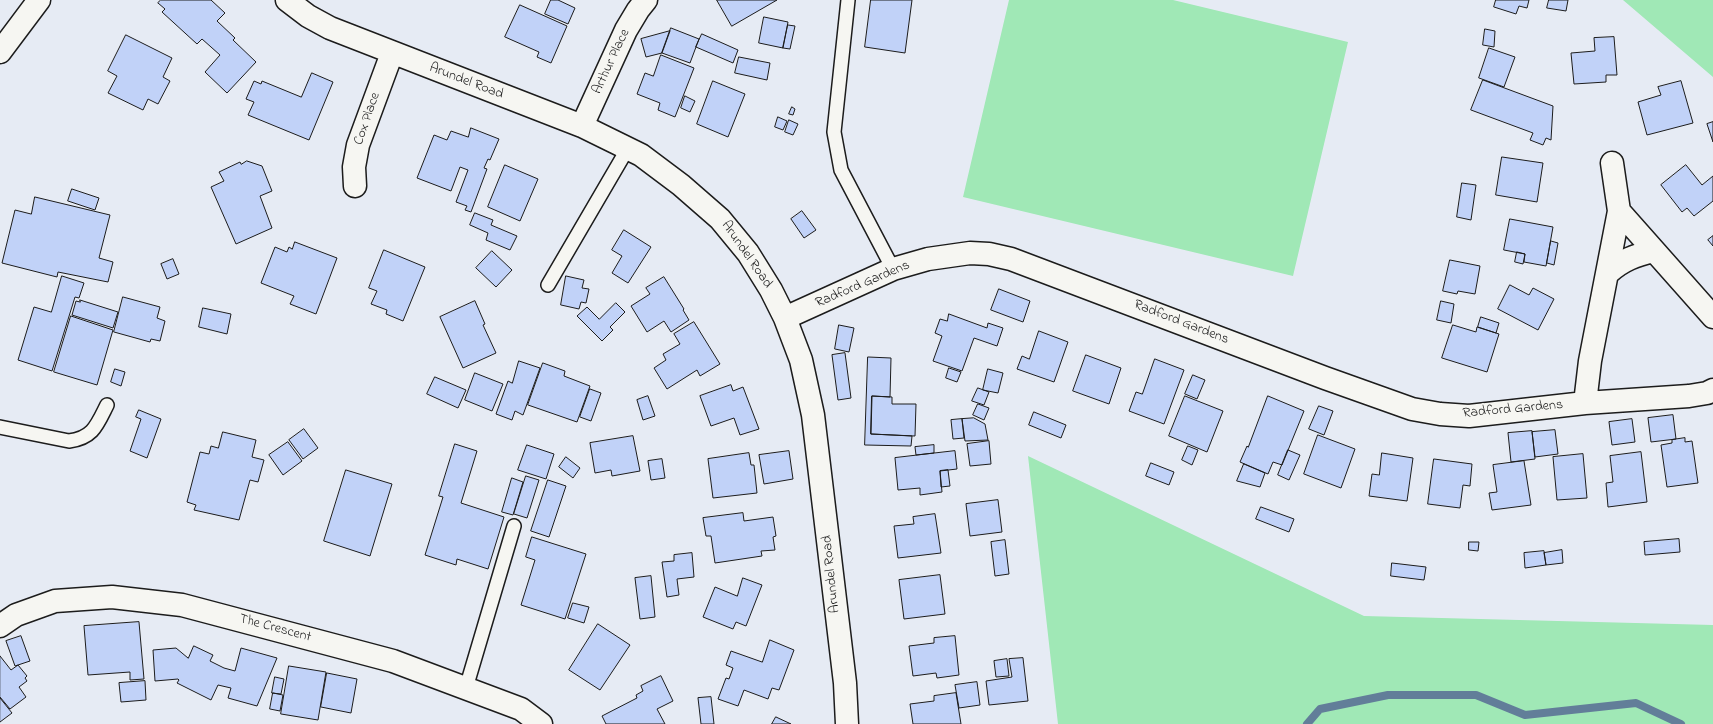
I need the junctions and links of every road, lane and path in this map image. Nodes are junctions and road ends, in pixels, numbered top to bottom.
1 (40, 0) edge
2 (287, 0) edge
3 (646, 0) edge
4 (848, 0) edge
5 (0, 52) edge
6 (392, 53) junction
7 (582, 126) junction
8 (628, 148) junction
9 (1612, 163) dead end
10 (355, 186) dead end
11 (1619, 211) junction
12 (1654, 251) junction
13 (893, 269) junction
14 (1608, 273) junction
15 (548, 286) dead end
16 (785, 318) junction
17 (1713, 318) edge
18 (1713, 390) edge
19 (1585, 403) junction
20 (107, 406) dead end
21 (0, 427) edge
22 (514, 526) dead end
23 (0, 626) edge
24 (466, 688) junction
25 (541, 724) edge
26 (847, 724) edge

1 - 5 street
2 - 6 street, Arundel Road
3 - 7 street, Arthur Place
4 - 13 lane
6 - 7 street, Arundel Road
6 - 10 street, Cox Place
7 - 8 street, Arundel Road
8 - 15 lane
8 - 16 street, Arundel Road
9 - 11 street
11 - 12 street
11 - 14 street
12 - 14 street
12 - 17 street
13 - 16 street, Radford Gardens
13 - 19 street, Radford Gardens
14 - 19 street
16 - 26 street, Arundel Road
18 - 19 street, Radford Gardens
20 - 21 lane
22 - 24 lane
23 - 24 street, The Crescent
24 - 25 street, The Crescent

